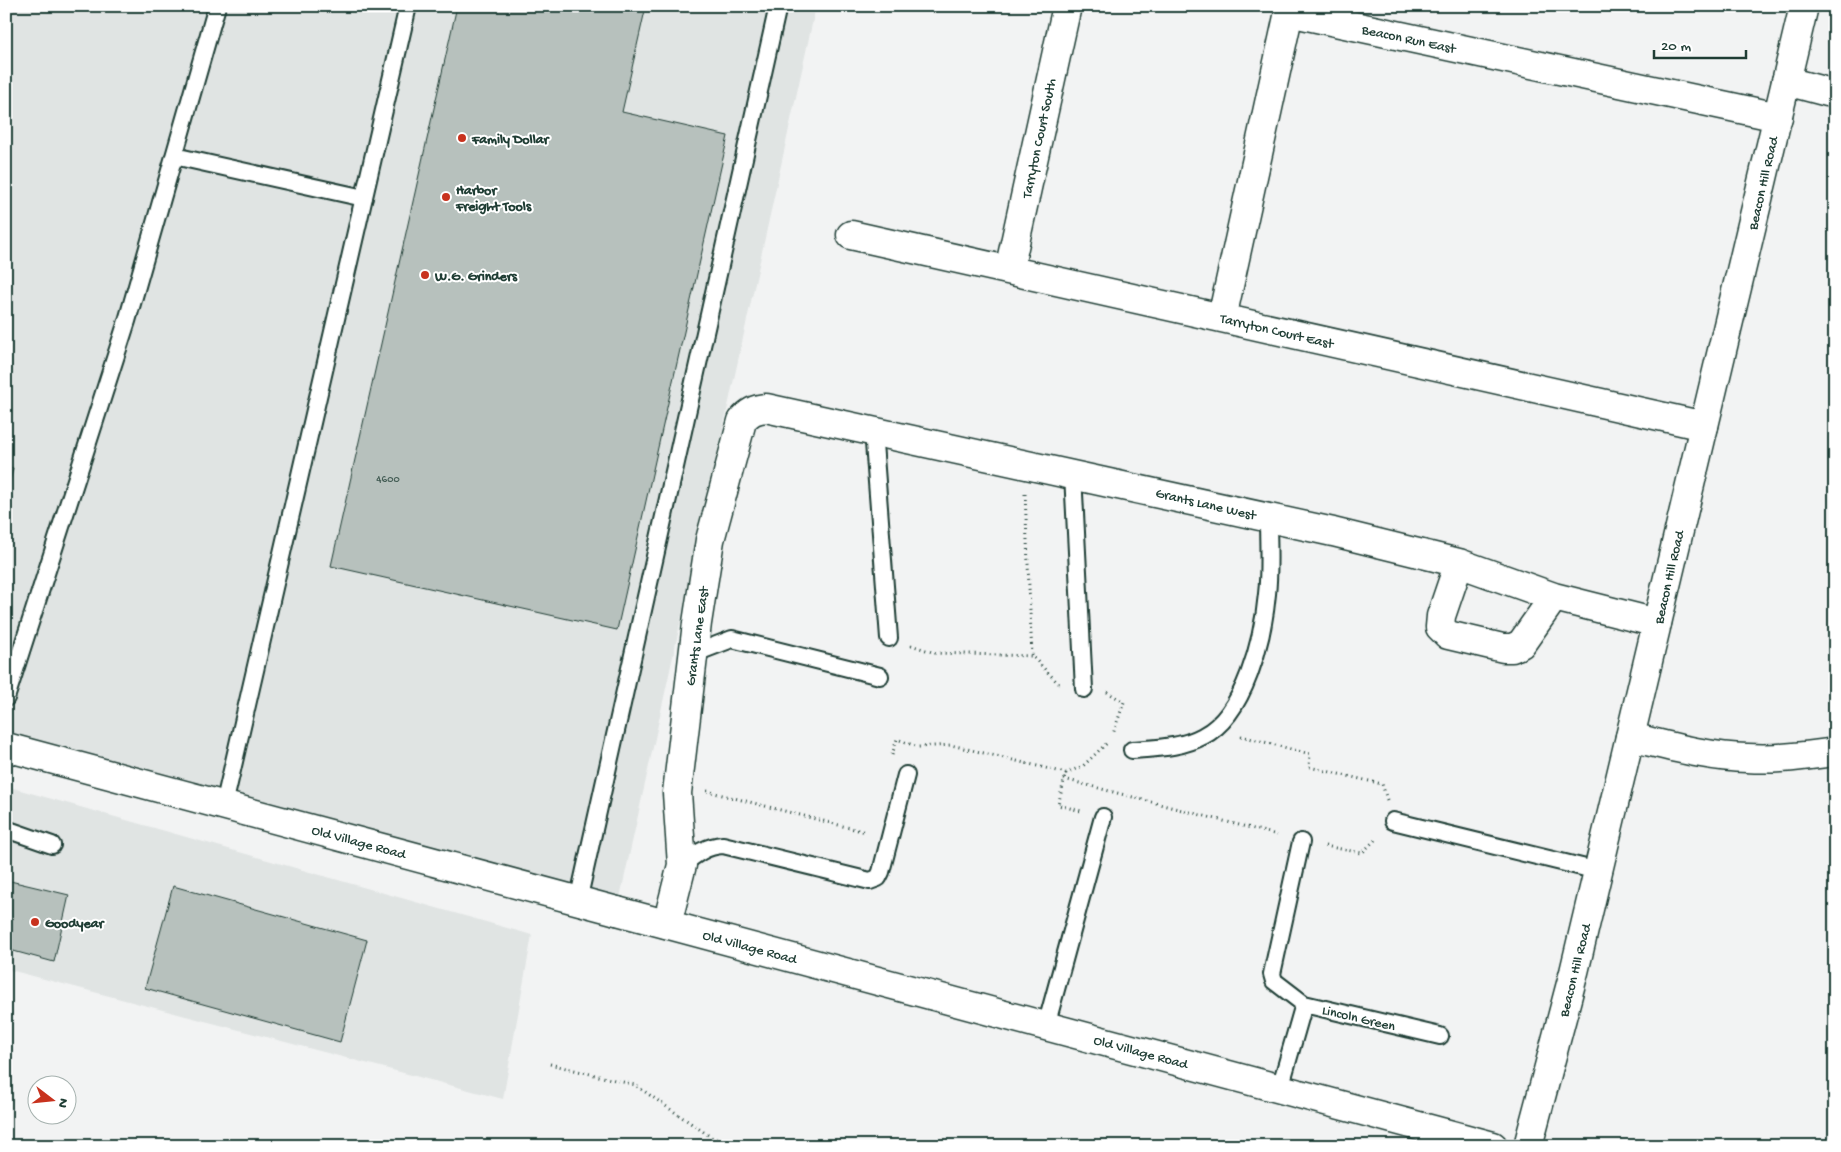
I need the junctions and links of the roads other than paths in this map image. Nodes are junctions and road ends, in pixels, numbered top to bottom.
1 (216, 6) edge
2 (408, 6) edge
3 (778, 6) edge
4 (1067, 6) edge
5 (1804, 6) edge
6 (1786, 81) junction
7 (1835, 94) edge
8 (1778, 117) junction
9 (174, 156) junction
10 (364, 198) junction
11 (851, 235) dead end
12 (1009, 270) junction
13 (1222, 318) junction
14 (749, 413) joint
15 (1704, 426) junction
16 (873, 430) junction
17 (1072, 474) junction
18 (1268, 517) junction
19 (1459, 563) junction
20 (1554, 597) junction
21 (1657, 623) junction
22 (889, 638) road end
23 (693, 654) junction
24 (880, 676) dead end
25 (1084, 689) road end
26 (6, 698) edge
27 (1630, 736) junction
28 (6, 747) edge
29 (1132, 750) dead end
30 (1835, 752) edge
31 (906, 775) dead end
32 (224, 805) junction
33 (1103, 817) road end
34 (1393, 821) road end
35 (6, 829) edge
36 (1301, 842) road end
37 (52, 845) dead end
38 (682, 865) junction
39 (1598, 871) junction
40 (578, 900) junction
41 (667, 924) junction
42 (1304, 1004) junction
43 (1046, 1026) junction
44 (1440, 1036) dead end
45 (1280, 1088) junction
46 (1493, 1146) edge
47 (1528, 1146) edge

1 - 9 lane
2 - 10 lane
3 - 40 lane
4 - 12 street, Tarryton Court South
5 - 6 street, Beacon Hill Road
6 - 7 street
6 - 8 street, Beacon Hill Road
8 - 13 street, Beacon Run East
8 - 15 street, Beacon Hill Road
9 - 10 lane
9 - 26 lane
10 - 32 lane
11 - 12 street, Tarryton Court East
12 - 13 street, Tarryton Court East
13 - 15 street, Tarryton Court East
14 - 16 street, Grants Lane West
14 - 23 street, Grants Lane East
15 - 21 street, Beacon Hill Road
16 - 17 street, Grants Lane West
16 - 22 lane
17 - 18 street, Grants Lane West
17 - 25 lane
18 - 19 street, Grants Lane West
18 - 29 lane
19 - 20 street, Grants Lane West
19 - 20 street
20 - 21 street, Grants Lane West
21 - 27 street, Beacon Hill Road
23 - 24 lane
23 - 38 street, Grants Lane East
27 - 30 street
27 - 39 street, Beacon Hill Road
28 - 32 street, Old Village Road
31 - 38 lane
32 - 40 street, Old Village Road
33 - 43 lane
34 - 39 lane
35 - 37 lane
36 - 42 lane
38 - 41 street, Grants Lane East
39 - 47 street, Beacon Hill Road
40 - 41 street, Old Village Road
41 - 43 street, Old Village Road
42 - 44 lane, Lincoln Green
42 - 45 lane, Lincoln Green
43 - 45 street, Old Village Road
45 - 46 street, Old Village Road

